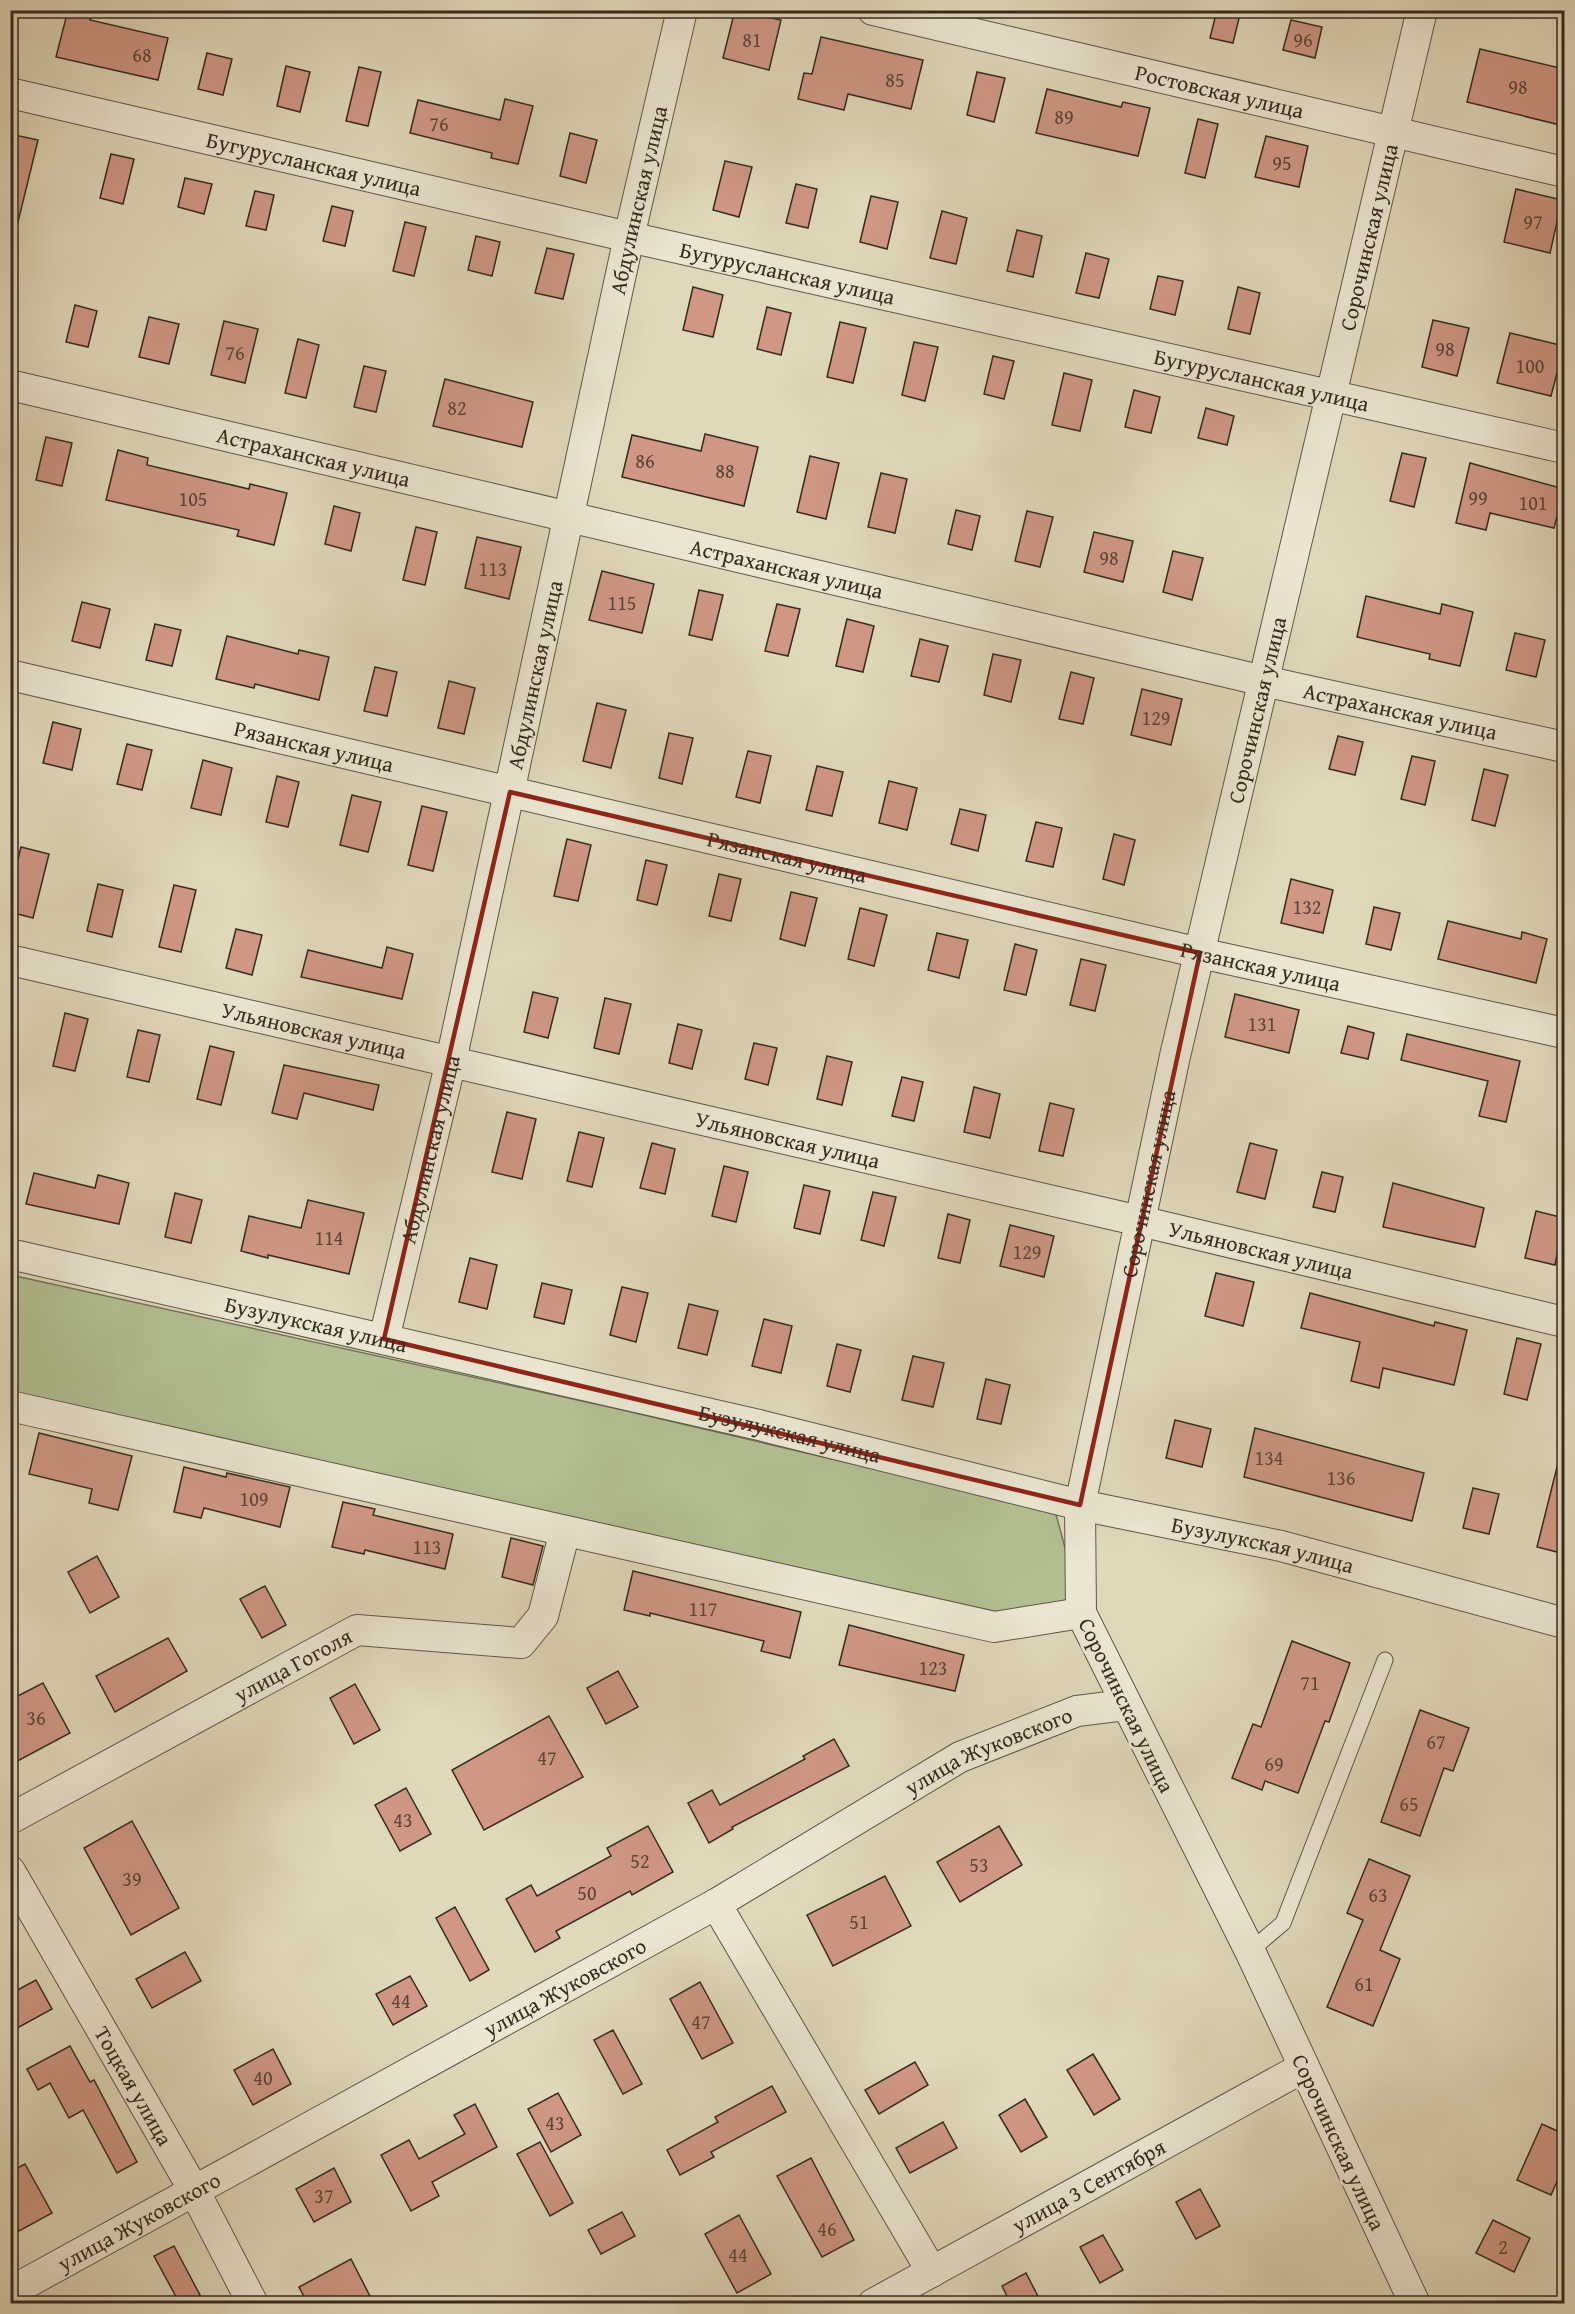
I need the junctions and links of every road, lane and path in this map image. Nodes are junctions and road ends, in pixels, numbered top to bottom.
1 (682, 10) edge
2 (873, 10) edge
3 (1422, 10) edge
4 (10, 93) edge
5 (1394, 132) junction
6 (1564, 172) edge
7 (629, 237) junction
8 (10, 385) edge
9 (1332, 393) junction
10 (1564, 448) edge
11 (569, 517) junction
12 (10, 675) edge
13 (1264, 681) junction
14 (1564, 747) edge
15 (510, 792) junction
16 (1200, 953) junction
17 (10, 960) edge
18 (1564, 1033) edge
19 (451, 1061) junction
20 (1140, 1221) junction
21 (10, 1254) edge
22 (1564, 1322) edge
23 (384, 1340) junction
24 (10, 1406) edge
25 (1080, 1505) junction
26 (565, 1531) junction
27 (1081, 1613) junction
28 (1564, 1623) edge
29 (1385, 1660) dead end
30 (1125, 1705) junction
31 (10, 1820) edge
32 (10, 1871) edge
33 (716, 1904) junction
34 (1250, 1951) junction
35 (1304, 2067) junction
36 (195, 2192) junction
37 (932, 2272) junction
38 (10, 2292) edge
39 (253, 2304) edge
40 (873, 2304) edge
41 (1415, 2304) edge

1 - 7 street, Абдулинская улица
2 - 5 street, Ростовская улица
3 - 5 street, Сорочинская улица
4 - 7 street, Бугурусланская улица
5 - 6 street, Ростовская улица
5 - 9 street, Сорочинская улица
7 - 9 street, Бугурусланская улица
7 - 11 street, Абдулинская улица
8 - 11 street, Астраханская улица
9 - 10 street, Бугурусланская улица
9 - 13 street, Сорочинская улица
11 - 13 street, Астраханская улица
11 - 15 street, Абдулинская улица
12 - 15 street, Рязанская улица
13 - 14 street, Астраханская улица
13 - 16 street, Сорочинская улица
15 - 16 street, Рязанская улица
15 - 19 street, Абдулинская улица
16 - 18 street, Рязанская улица
16 - 20 street, Сорочинская улица
17 - 19 street, Ульяновская улица
19 - 20 street, Ульяновская улица
19 - 23 street, Абдулинская улица
20 - 22 street, Ульяновская улица
20 - 25 street, Сорочинская улица
21 - 23 street, Бузулукская улица
23 - 25 street, Бузулукская улица
24 - 26 street
25 - 27 street, Сорочинская улица
25 - 28 street, Бузулукская улица
26 - 27 street
26 - 31 street, улица Гоголя
27 - 30 street, Сорочинская улица
29 - 34 lane
30 - 33 street, улица Жуковского
30 - 34 street, Сорочинская улица
32 - 36 street, Тоцкая улица
33 - 36 street, улица Жуковского
33 - 37 street
34 - 35 street, Сорочинская улица
35 - 37 street, улица 3 Сентября
35 - 41 street, Сорочинская улица
36 - 38 street, улица Жуковского
36 - 39 street, Тоцкая улица
37 - 40 street, улица 3 Сентября

